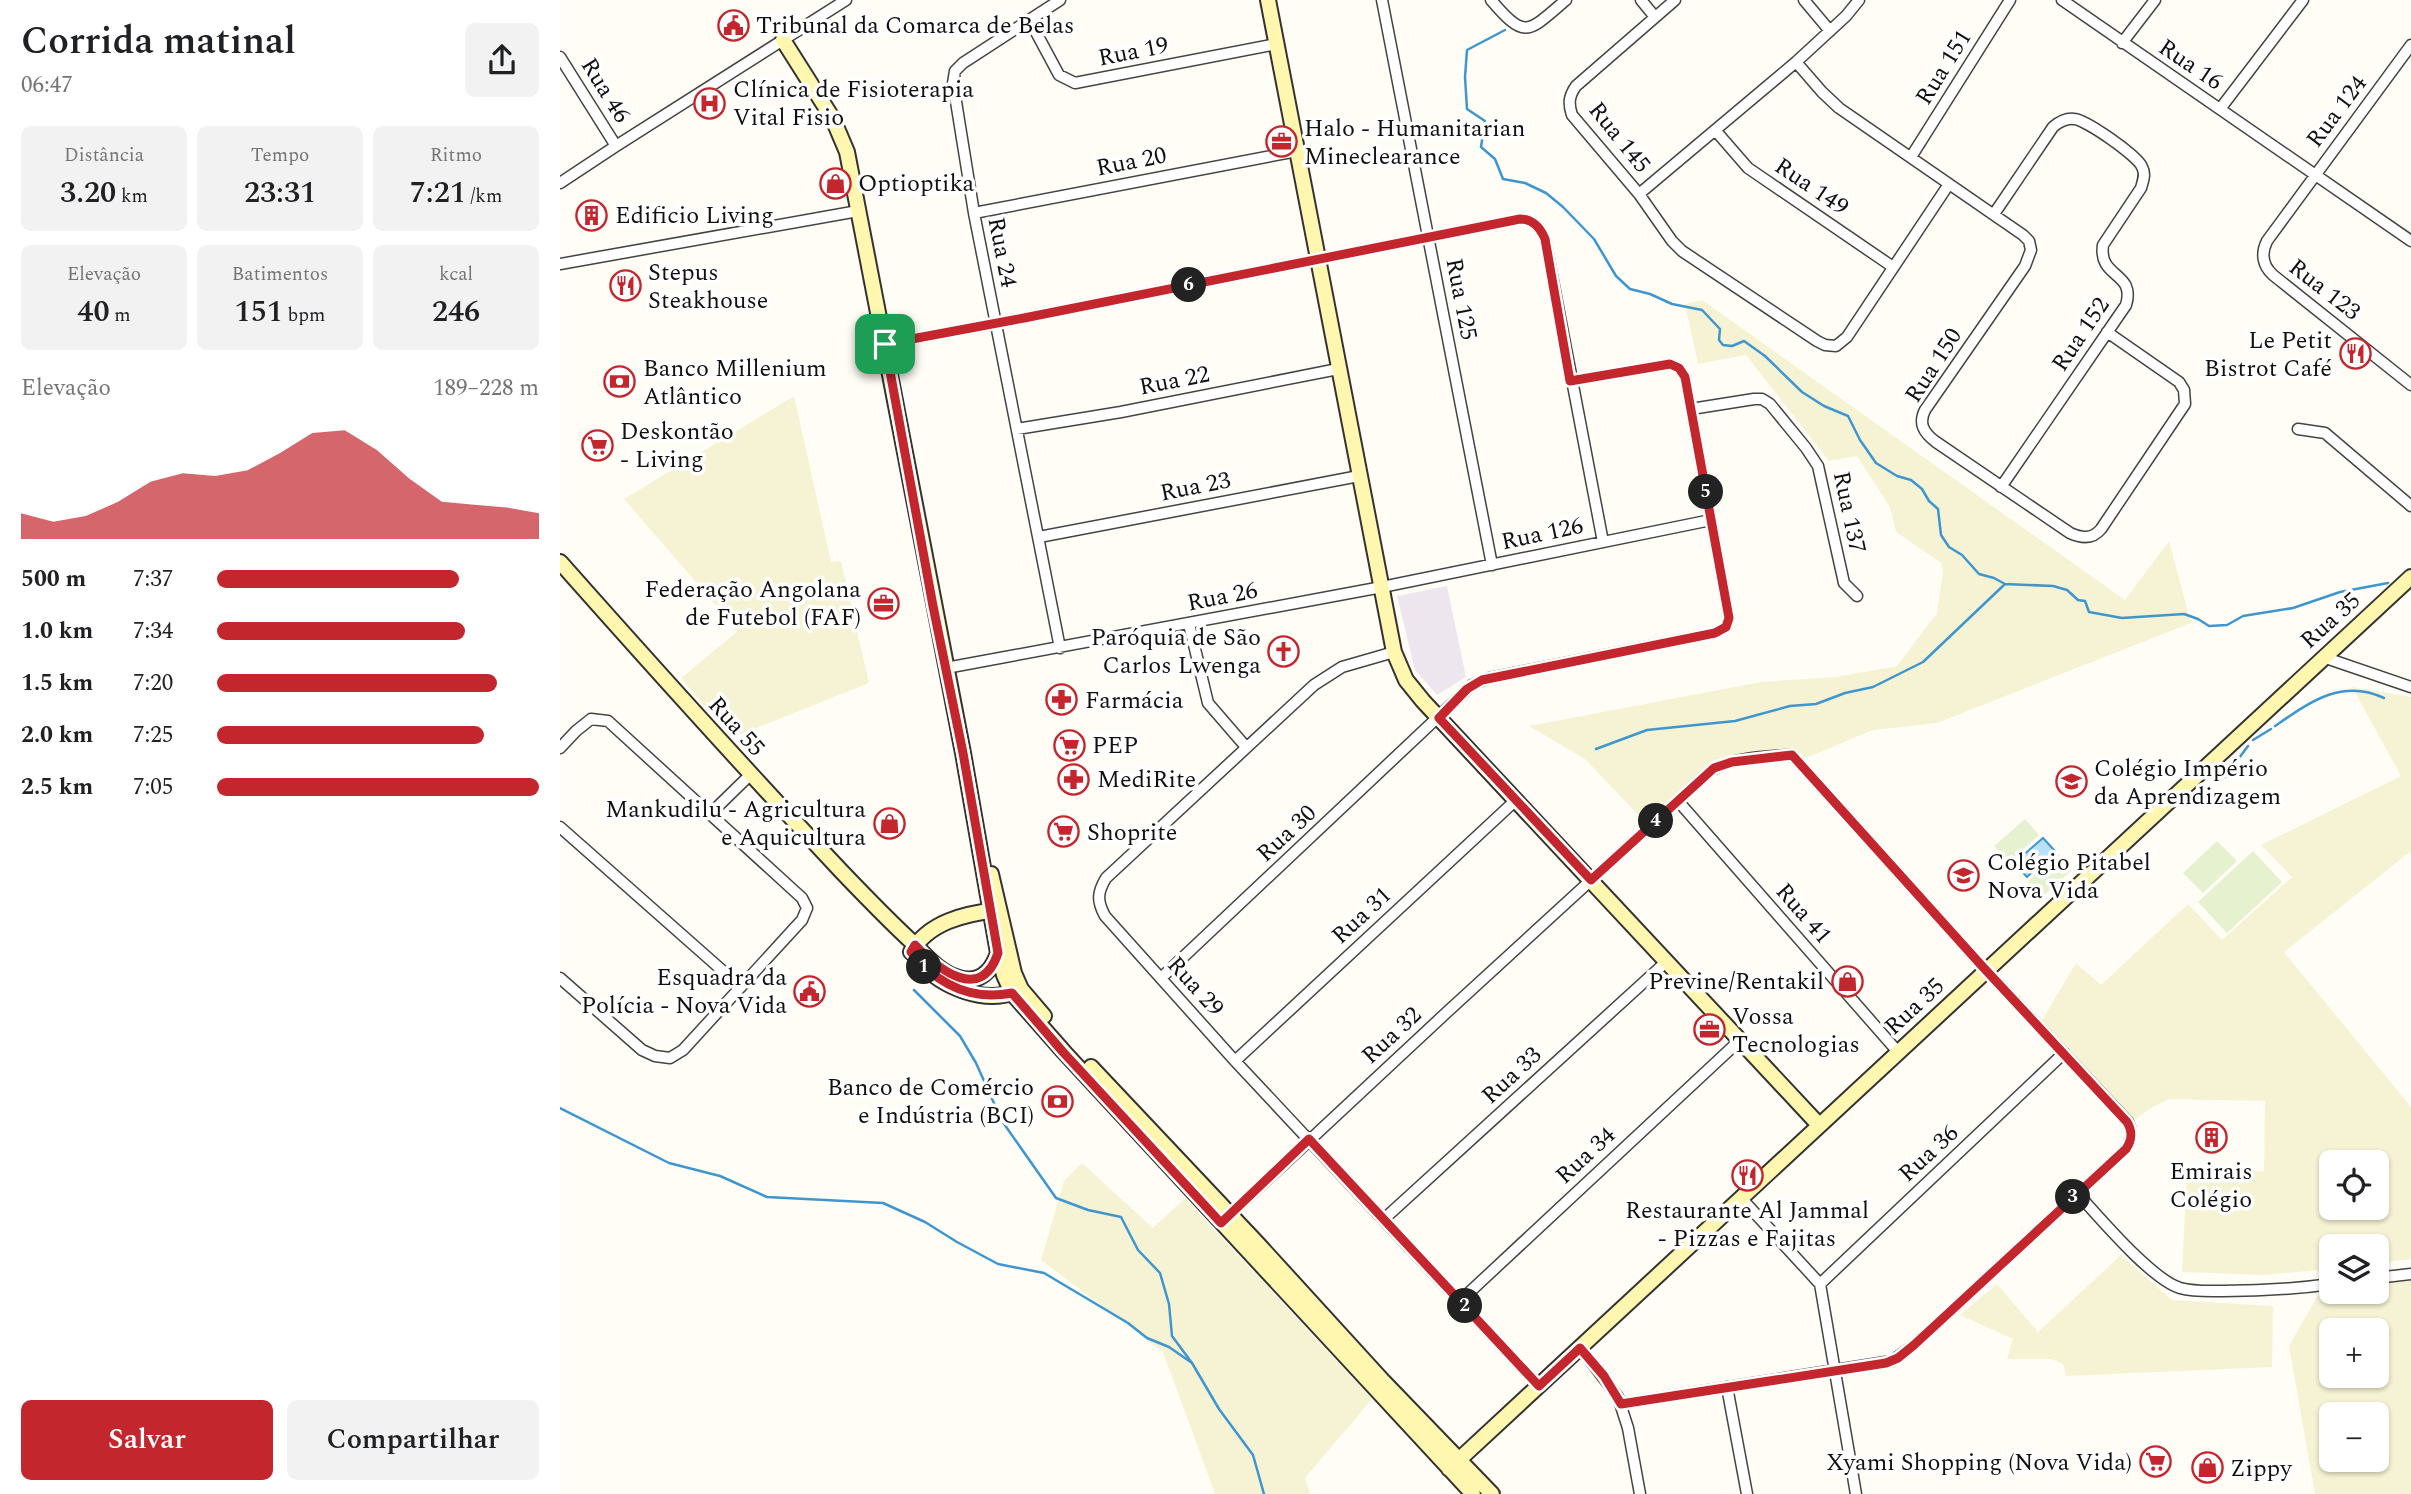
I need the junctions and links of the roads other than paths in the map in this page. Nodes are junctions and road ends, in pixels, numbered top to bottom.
1 (846, 0) edge
2 (1060, 0) edge
3 (1268, 0) edge
4 (1382, 0) edge
5 (1491, 0) edge
6 (1566, 0) edge
7 (1641, 0) edge
8 (1675, 0) edge
9 (1804, 0) edge
10 (1859, 0) edge
11 (2010, 0) edge
12 (2062, 0) edge
13 (2155, 0) edge
14 (2303, 0) edge
15 (1655, 17) junction
16 (1030, 21) junction
17 (1830, 31) junction
18 (783, 40) junction
19 (2122, 43) junction
20 (1277, 44) junction
21 (2411, 45) edge
22 (560, 57) edge
23 (1796, 62) junction
24 (2220, 109) junction
25 (1715, 130) junction
26 (616, 146) junction
27 (1297, 151) junction
28 (1912, 157) junction
29 (2315, 176) junction
30 (560, 183) edge
31 (1949, 184) junction
32 (1639, 194) junction
33 (858, 211) junction
34 (974, 213) junction
35 (1994, 214) junction
36 (1428, 237) junction
37 (2411, 240) edge
38 (1317, 259) junction
39 (560, 264) edge
40 (1894, 267) junction
41 (996, 323) junction
42 (2107, 332) junction
43 (885, 344) junction
44 (1338, 369) junction
45 (1570, 381) junction
46 (2411, 385) edge
47 (1691, 409) junction
48 (1017, 429) junction
49 (2298, 429) dead end
50 (1359, 476) junction
51 (2001, 487) junction
52 (2411, 506) edge
53 (1711, 520) junction
54 (1039, 537) junction
55 (1603, 542) junction
56 (560, 562) edge
57 (1492, 565) junction
58 (2411, 577) edge
59 (1382, 587) junction
60 (1857, 596) dead end
61 (1189, 624) junction
62 (1060, 648) junction
63 (1394, 652) junction
64 (2323, 657) junction
65 (946, 668) junction
66 (2411, 687) edge
67 (1439, 718) junction
68 (1246, 747) junction
69 (560, 748) edge
70 (750, 775) junction
71 (1516, 800) junction
72 (1678, 801) junction
73 (710, 814) junction
74 (560, 827) edge
75 (1591, 880) junction
76 (995, 910) junction
77 (913, 948) junction
78 (998, 953) junction
79 (1666, 961) junction
80 (1986, 970) junction
81 (560, 978) edge
82 (1161, 978) junction
83 (741, 987) junction
84 (1017, 991) junction
85 (1739, 1041) junction
86 (1898, 1052) junction
87 (2064, 1053) junction
88 (1235, 1061) junction
89 (1819, 1125) junction
90 (1309, 1139) junction
91 (2077, 1193) junction
92 (1741, 1198) junction
93 (1225, 1219) junction
94 (1384, 1219) junction
95 (2411, 1274) edge
96 (2389, 1277) edge
97 (1820, 1284) junction
98 (2319, 1286) edge
99 (1460, 1301) junction
100 (1580, 1348) junction
101 (1833, 1371) junction
102 (1539, 1386) junction
103 (1727, 1387) junction
104 (1621, 1404) junction
105 (1455, 1464) junction
106 (1473, 1494) edge
107 (1492, 1494) edge
108 (1640, 1494) edge
109 (1747, 1494) edge
110 (1856, 1494) edge

1 - 18 street
2 - 16 street, Rua 24
3 - 20 street
4 - 36 street, Rua 125
5 - 6 street
7 - 15 street
8 - 15 street, Rua 145
9 - 17 street
10 - 17 street
11 - 28 street, Rua 151
12 - 19 street, Rua 16
13 - 19 street
14 - 24 street, Rua 16
15 - 32 street, Rua 145
16 - 20 street, Rua 19
16 - 34 street, Rua 24
17 - 23 street
18 - 26 street
18 - 33 street
19 - 24 street, Rua 16
20 - 27 street
21 - 29 street, Rua 124
22 - 26 street, Rua 46
23 - 25 street
23 - 28 street, Rua 150
24 - 29 street
25 - 32 street
25 - 40 street, Rua 149
26 - 30 street
27 - 34 street, Rua 20
27 - 38 street
28 - 31 street, Rua 150
29 - 37 street, Rua 124
29 - 46 street, Rua 123
31 - 35 street, Rua 150
31 - 40 street
32 - 40 street
33 - 39 street
33 - 43 street
34 - 41 street, Rua 24
35 - 42 street, Rua 152
35 - 51 street, Rua 150
36 - 38 street
36 - 45 street
36 - 57 street, Rua 125
38 - 41 street
38 - 44 street
41 - 43 street
41 - 48 street, Rua 24
42 - 51 street, Rua 152
42 - 51 street, Rua 150
43 - 65 street
44 - 48 street, Rua 22
44 - 50 street
45 - 47 street, Rua 30
45 - 55 street
47 - 53 street, Rua 30
47 - 60 street, Rua 137
48 - 54 street, Rua 24
49 - 52 street
50 - 54 street, Rua 23
50 - 59 street
53 - 55 street, Rua 126
53 - 67 street, Rua 30
54 - 62 street, Rua 24
55 - 57 street, Rua 126
56 - 70 street, Rua 55
57 - 59 street, Rua 126
58 - 64 street, Rua 35
59 - 61 street, Rua 26
59 - 63 street
61 - 62 street, Rua 26
61 - 68 street
62 - 65 street, Rua 26
63 - 67 street
63 - 68 street, Rua 29
64 - 66 street
64 - 80 street, Rua 35
65 - 76 street
67 - 71 street
67 - 82 street, Rua 30
68 - 82 street, Rua 29
69 - 73 street
70 - 73 street
70 - 77 street, Rua 55
71 - 75 street
71 - 88 street, Rua 31
72 - 75 street, Rua 32
72 - 80 street, Rua 32
72 - 86 street, Rua 41
73 - 83 street
74 - 83 street
75 - 79 street
75 - 90 street, Rua 32
76 - 77 street
76 - 78 street
76 - 84 street
77 - 78 street
77 - 84 street
78 - 84 street
79 - 85 street
79 - 94 street, Rua 33
80 - 86 street, Rua 35
80 - 87 street
81 - 83 street
82 - 88 street, Rua 29
84 - 93 street
85 - 89 street
85 - 99 street, Rua 34
86 - 89 street, Rua 35
87 - 91 street
87 - 97 street, Rua 36
88 - 90 street, Rua 29
89 - 92 street, Rua 35
90 - 93 street, Rua 32
90 - 94 street, Rua 29
91 - 98 street
91 - 101 street
92 - 97 street
92 - 100 street, Rua 35
93 - 105 street
94 - 99 street, Rua 29
95 - 96 street
97 - 101 street
99 - 102 street, Rua 29
100 - 102 street, Rua 35
100 - 104 street
101 - 103 street
101 - 110 street
102 - 105 street, Rua 35
103 - 104 street
103 - 109 street
104 - 108 street
105 - 106 street
105 - 107 street

